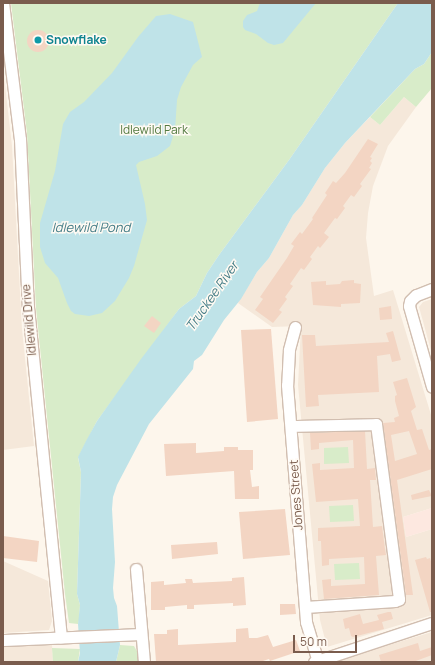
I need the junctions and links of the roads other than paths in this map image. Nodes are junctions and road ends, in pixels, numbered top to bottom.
1 (4, 3) edge
2 (432, 289) edge
3 (294, 327) dead end
4 (432, 387) edge
5 (291, 426) junction
6 (136, 569) dead end
7 (304, 607) junction
8 (432, 622) edge
9 (136, 634) junction
10 (65, 637) junction
11 (3, 640) edge
12 (144, 662) edge
13 (316, 662) edge

1 - 10 street, Idlewild Drive
2 - 4 street
3 - 5 street, Jones Street
5 - 7 street, Jones Street
5 - 7 street
6 - 9 street
7 - 13 street, Jones Street
8 - 13 street
9 - 10 street
9 - 12 street
10 - 11 street

